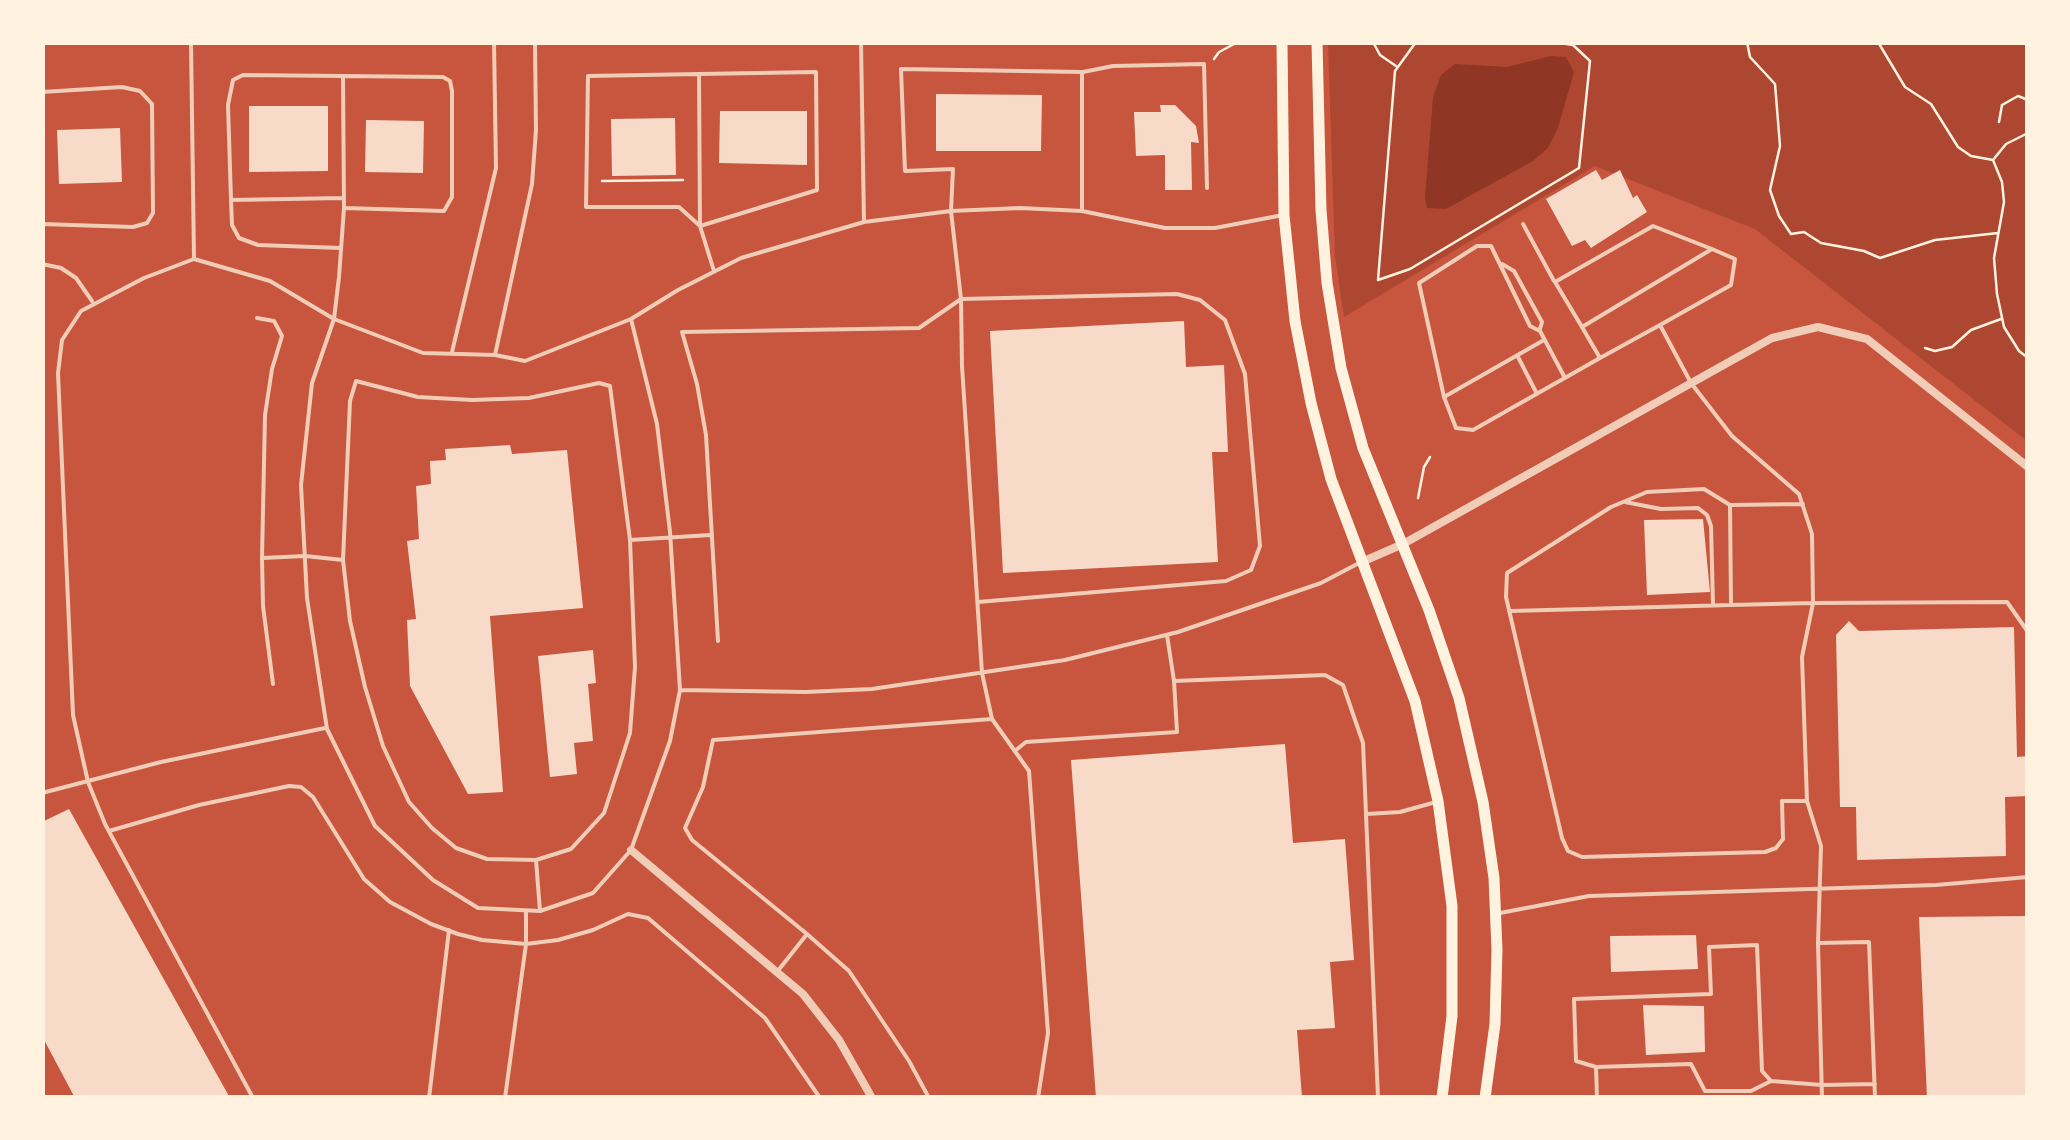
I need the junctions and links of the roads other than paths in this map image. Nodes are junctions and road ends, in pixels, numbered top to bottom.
1 (191, 42) edge
2 (494, 42) edge
3 (535, 42) edge
4 (861, 42) edge
5 (1282, 42) edge
6 (1318, 42) edge
7 (1082, 72) junction
8 (698, 74) junction
9 (343, 76) junction
10 (42, 92) edge
11 (1207, 188) dead end
12 (344, 198) junction
13 (231, 200) junction
14 (344, 208) junction
15 (1082, 210) junction
16 (952, 211) junction
17 (1284, 215) junction
18 (864, 222) junction
19 (42, 224) edge
20 (1523, 224) dead end
21 (700, 226) junction
22 (342, 248) junction
23 (1712, 249) junction
24 (194, 259) junction
25 (42, 264) edge
26 (1502, 264) junction
27 (714, 271) junction
28 (1555, 282) junction
29 (961, 299) junction
30 (93, 303) junction
31 (256, 318) dead end
32 (334, 319) junction
33 (632, 319) junction
34 (1660, 325) junction
35 (1582, 327) junction
36 (1540, 331) junction
37 (1544, 339) junction
38 (452, 352) junction
39 (495, 355) junction
40 (1517, 355) junction
41 (1600, 358) junction
42 (1565, 378) junction
43 (1692, 383) junction
44 (1537, 394) junction
45 (1444, 397) junction
46 (2028, 468) edge
47 (1625, 502) junction
48 (1802, 504) junction
49 (1730, 505) junction
50 (712, 535) junction
51 (670, 538) junction
52 (630, 540) junction
53 (1403, 544) junction
54 (305, 556) junction
55 (262, 558) junction
56 (344, 560) junction
57 (1364, 561) junction
58 (977, 602) junction
59 (1813, 603) junction
60 (1713, 605) junction
61 (1731, 605) junction
62 (1510, 611) junction
63 (2028, 632) edge
64 (1167, 635) junction
65 (718, 641) dead end
66 (982, 673) junction
67 (1174, 682) junction
68 (272, 684) dead end
69 (680, 690) junction
70 (992, 719) junction
71 (326, 727) junction
72 (1015, 751) junction
73 (88, 782) junction
74 (42, 793) edge
75 (1438, 801) junction
76 (1807, 801) junction
77 (1367, 814) junction
78 (109, 831) junction
79 (631, 850) junction
80 (536, 860) junction
81 (2028, 877) edge
82 (1820, 888) junction
83 (540, 911) junction
84 (526, 912) junction
85 (1495, 914) junction
86 (449, 930) junction
87 (808, 934) junction
88 (1818, 943) junction
89 (526, 944) junction
90 (777, 972) junction
91 (1596, 1067) junction
92 (1771, 1081) junction
93 (1875, 1084) junction
94 (1822, 1085) junction
95 (253, 1098) edge
96 (430, 1098) edge
97 (506, 1098) edge
98 (820, 1098) edge
99 (872, 1098) edge
100 (929, 1098) edge
101 (1038, 1098) edge
102 (1378, 1098) edge
103 (1442, 1098) edge
104 (1485, 1098) edge
105 (1597, 1098) edge
106 (1822, 1098) edge
107 (1876, 1098) edge

1 - 24 lane
2 - 38 lane
3 - 39 lane
4 - 18 lane
5 - 17 main road
6 - 53 main road
7 - 11 lane
7 - 15 lane
7 - 16 lane
8 - 21 lane
8 - 21 lane
8 - 21 lane
9 - 12 lane
9 - 13 lane
9 - 14 lane
10 - 19 lane
12 - 13 lane
12 - 14 lane
13 - 22 lane
14 - 22 lane
15 - 16 lane
15 - 17 lane
16 - 18 lane
16 - 29 lane
17 - 57 main road
18 - 27 lane
20 - 28 lane
21 - 27 lane
22 - 32 lane
23 - 28 lane
23 - 34 lane
23 - 35 lane
24 - 30 lane
24 - 32 lane
25 - 30 lane
26 - 36 lane
26 - 36 lane
26 - 45 lane
27 - 33 lane
28 - 35 lane
29 - 50 lane
29 - 58 lane
29 - 58 lane
30 - 73 lane
31 - 55 lane
32 - 38 lane
32 - 54 lane
33 - 39 lane
33 - 51 lane
34 - 41 lane
34 - 43 lane
35 - 41 lane
36 - 37 lane
37 - 40 lane
37 - 42 lane
38 - 39 lane
40 - 44 lane
40 - 45 lane
41 - 42 lane
42 - 44 lane
43 - 46 street
43 - 48 lane
43 - 53 street
44 - 45 lane
47 - 49 lane
47 - 60 lane
47 - 62 lane
48 - 49 lane
48 - 59 lane
49 - 61 lane
50 - 51 lane
50 - 65 lane
51 - 52 lane
51 - 69 lane
52 - 56 lane
52 - 80 lane
53 - 57 street
53 - 85 main road
54 - 55 lane
54 - 56 lane
54 - 71 lane
55 - 68 lane
56 - 80 lane
57 - 64 lane
57 - 75 main road
58 - 66 lane
59 - 61 lane
59 - 63 lane
59 - 76 lane
60 - 61 lane
60 - 62 lane
62 - 76 lane
64 - 66 lane
64 - 67 lane
66 - 69 lane
66 - 70 lane
67 - 72 lane
67 - 77 lane
69 - 79 lane
70 - 72 lane
70 - 87 lane
71 - 73 lane
71 - 84 lane
72 - 101 lane
73 - 74 lane
73 - 78 lane
75 - 77 lane
75 - 103 main road
76 - 82 lane
77 - 102 lane
78 - 86 lane
78 - 95 lane
79 - 83 lane
79 - 90 street
80 - 83 lane
81 - 82 lane
82 - 85 lane
82 - 88 lane
83 - 84 lane
84 - 89 lane
85 - 104 main road
86 - 89 lane
86 - 96 lane
87 - 90 lane
87 - 100 lane
88 - 93 lane
88 - 94 lane
89 - 97 lane
89 - 98 lane
90 - 99 street
91 - 92 lane
91 - 92 lane
91 - 105 lane
92 - 94 lane
93 - 94 lane
93 - 107 lane
94 - 106 lane

